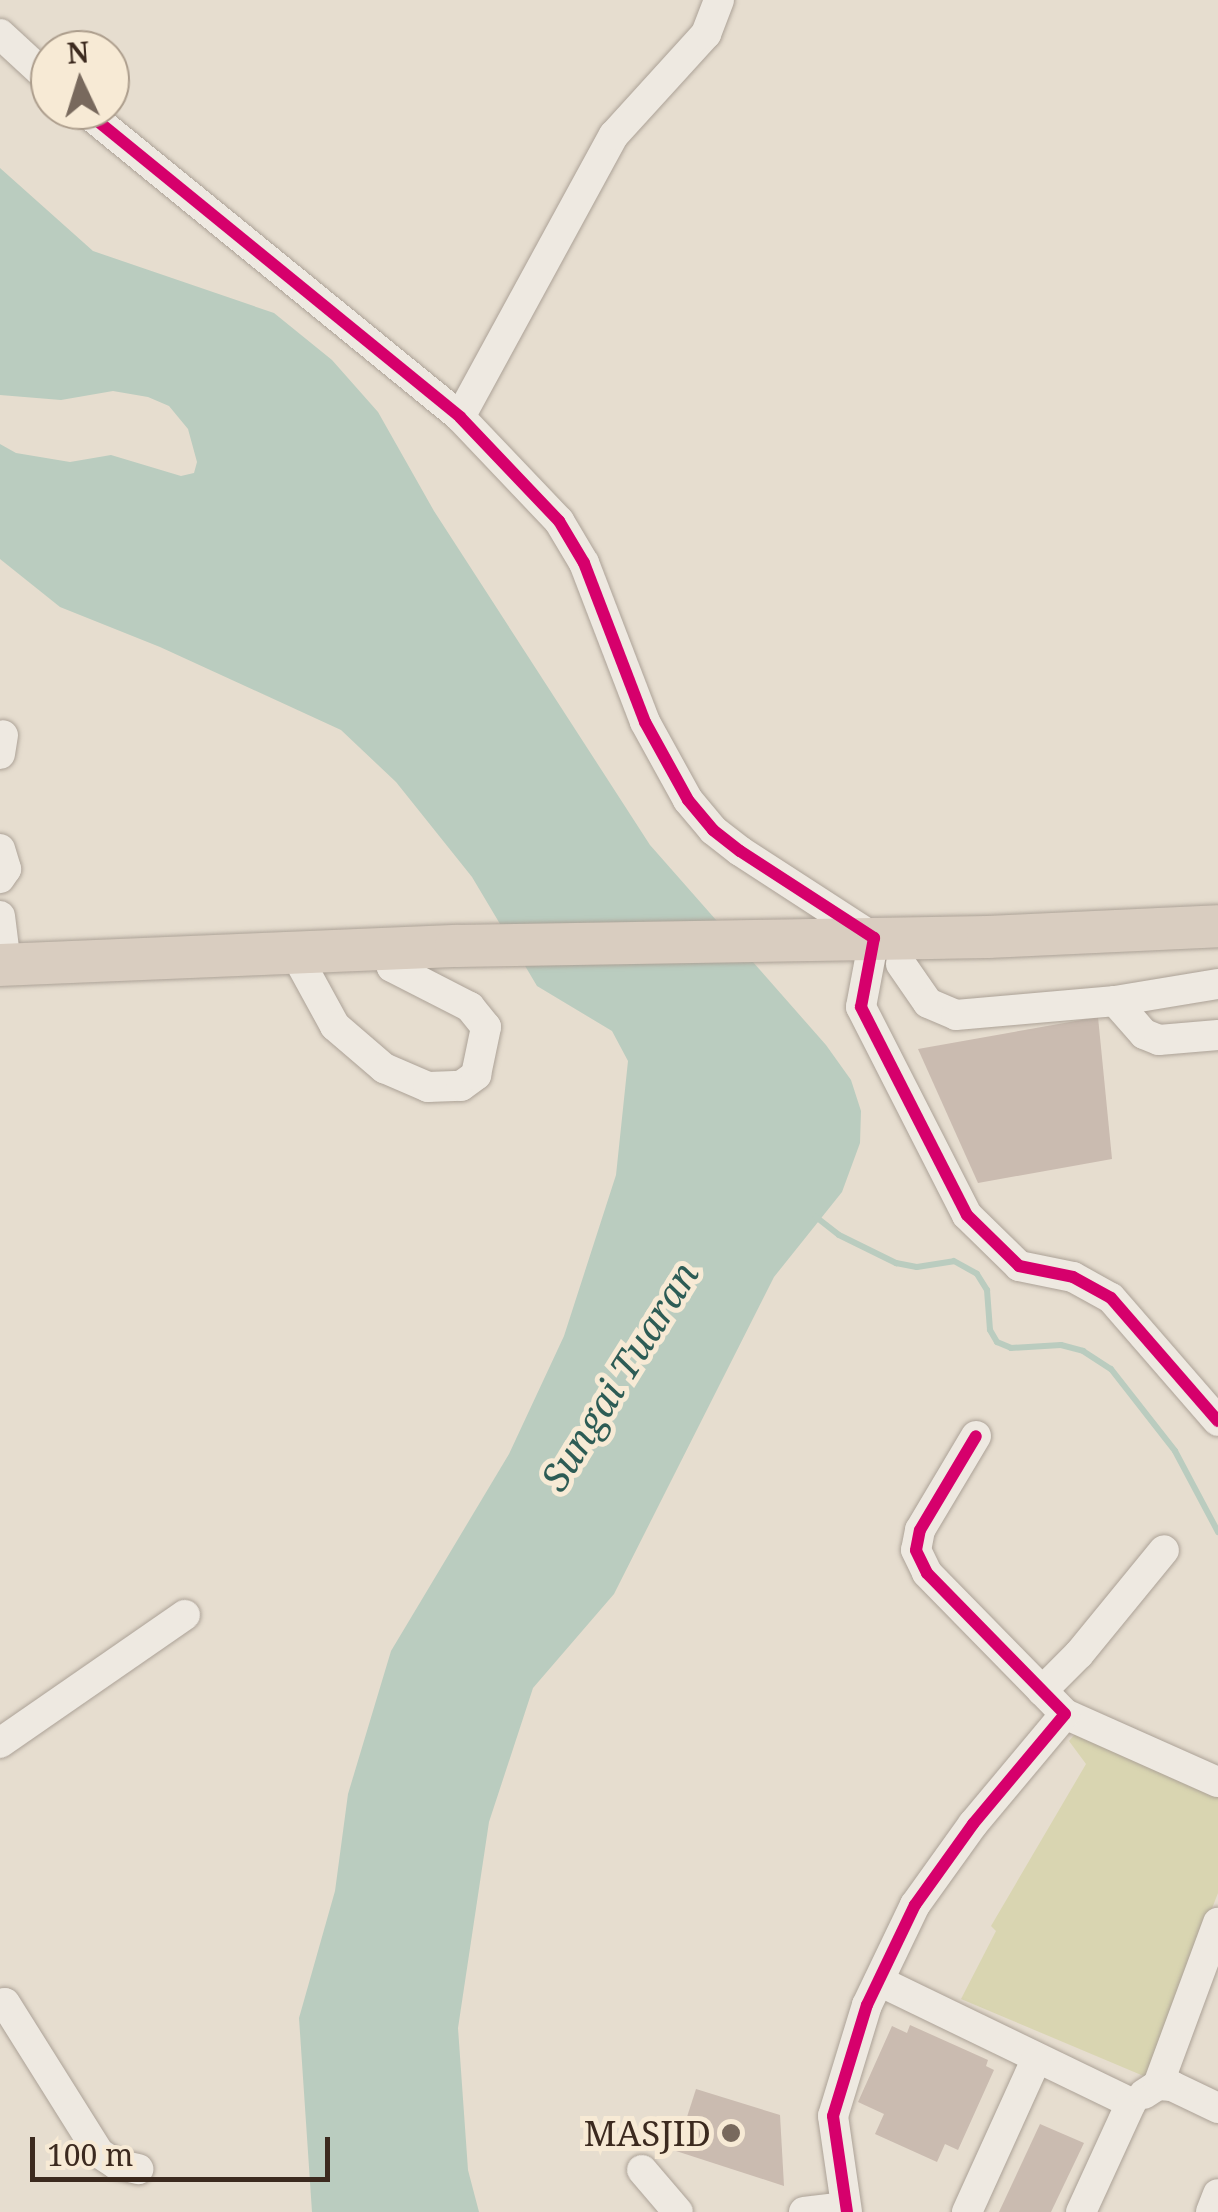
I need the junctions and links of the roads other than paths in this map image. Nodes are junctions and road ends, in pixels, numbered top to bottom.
1 (718, 0) edge
2 (0, 34) edge
3 (30, 62) edge
4 (108, 130) edge
5 (460, 417) junction
6 (0, 849) edge
7 (0, 878) edge
8 (0, 916) edge
9 (1218, 926) edge
10 (388, 948) junction
11 (887, 951) junction
12 (296, 954) junction
13 (3, 965) edge
14 (1218, 984) edge
15 (1115, 1000) junction
16 (1218, 1035) edge
17 (1218, 1422) edge
18 (976, 1436) dead end
19 (1164, 1550) dead end
20 (185, 1614) dead end
21 (1042, 1691) junction
22 (1064, 1714) junction
23 (0, 1743) edge
24 (1218, 1782) edge
25 (1218, 1923) edge
26 (879, 1981) junction
27 (0, 2006) edge
28 (1037, 2058) junction
29 (1158, 2085) junction
30 (1131, 2103) junction
31 (1218, 2108) edge
32 (138, 2170) dead end
33 (642, 2170) dead end
34 (1218, 2194) edge
35 (845, 2210) edge
36 (678, 2212) edge
37 (804, 2212) edge
38 (967, 2212) edge
39 (1081, 2212) edge
40 (1211, 2212) edge

1 - 5 street
2 - 3 street
4 - 5 street
5 - 11 street
6 - 7 street
8 - 13 street
9 - 11 highway
10 - 11 highway
10 - 12 highway
10 - 12 street
11 - 15 street
11 - 17 street
12 - 13 highway
14 - 15 street
15 - 16 street
18 - 21 street
19 - 21 street
20 - 23 street
21 - 22 street
22 - 24 street
22 - 26 street
25 - 29 street
26 - 28 street
26 - 35 street
27 - 32 street
28 - 30 street
28 - 38 street
29 - 30 street
29 - 31 street
30 - 39 street
33 - 36 street
34 - 40 street
35 - 37 street

